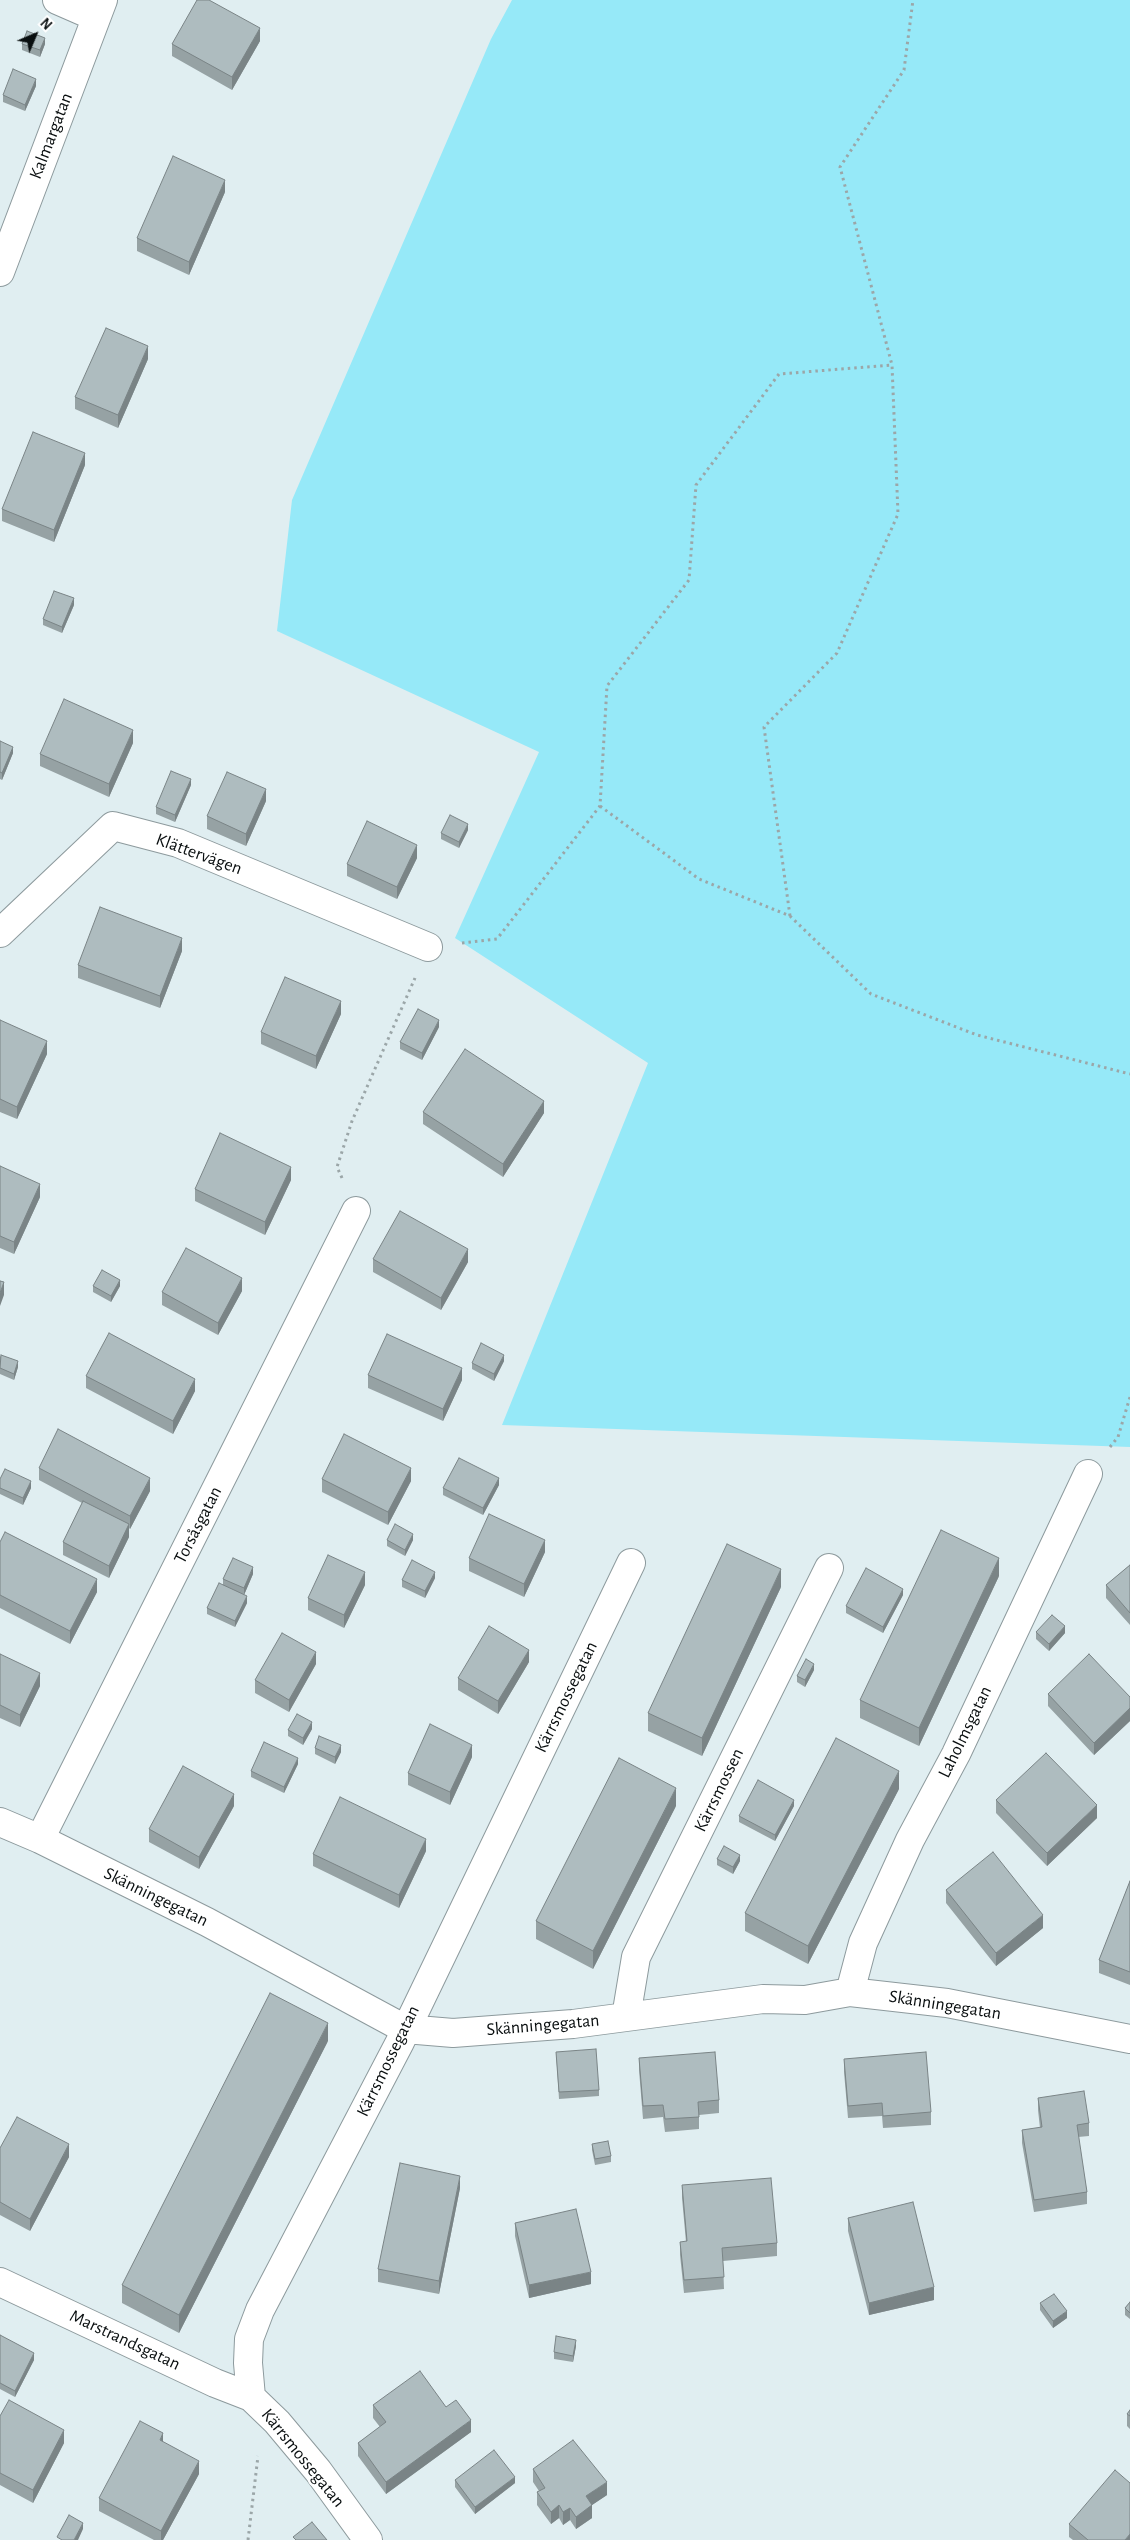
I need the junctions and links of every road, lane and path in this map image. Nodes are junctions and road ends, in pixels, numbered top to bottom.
1 (57, 0) edge
2 (913, 0) edge
3 (100, 9) edge
4 (0, 272) edge
5 (892, 365) junction
6 (600, 806) junction
7 (790, 916) junction
8 (0, 934) edge
9 (428, 947) junction
10 (1130, 1074) edge
11 (356, 1211) joint
12 (1130, 1397) edge
13 (1088, 1474) joint
14 (631, 1563) dead end
15 (830, 1568) dead end
16 (0, 1822) edge
17 (40, 1839) junction
18 (850, 1992) junction
19 (626, 2017) junction
20 (405, 2029) junction
21 (1130, 2039) edge
22 (0, 2282) edge
23 (251, 2396) junction
24 (259, 2453) dead end
25 (248, 2540) edge
26 (368, 2540) edge

1 - 3 street
2 - 5 path
3 - 4 street, Kalmargatan
5 - 6 path
5 - 7 path
6 - 7 path
6 - 9 path
7 - 10 path
8 - 9 street, Klättervägen
9 - 11 path
11 - 17 street, Torsåsgatan
12 - 13 path
13 - 18 street, Laholmsgatan
14 - 20 street, Kärrsmossegatan
15 - 19 street, Kärrsmossen
16 - 17 street, Skänningegatan
17 - 20 street, Skänningegatan
18 - 19 street, Skänningegatan
18 - 21 street, Skänningegatan
19 - 20 street, Skänningegatan
20 - 23 street, Kärrsmossegatan
22 - 23 street, Marstrandsgatan
23 - 26 street, Kärrsmossegatan
24 - 25 path

